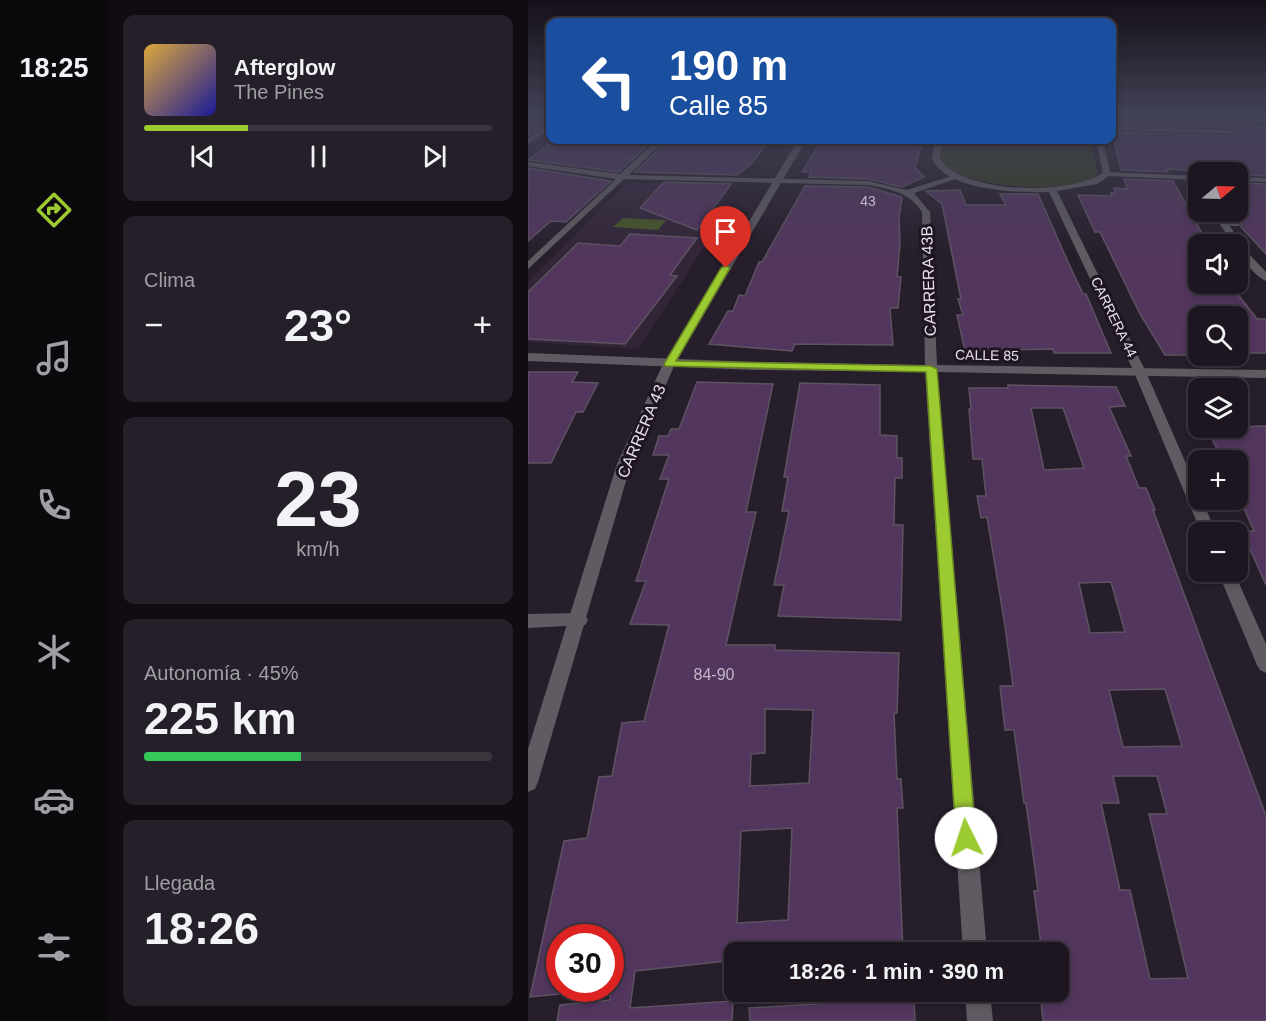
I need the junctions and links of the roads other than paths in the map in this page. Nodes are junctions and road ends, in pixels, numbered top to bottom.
1 (640, 160) edge
2 (790, 160) edge
3 (936, 160) edge
4 (1104, 160) edge
5 (528, 164) edge
6 (1107, 174) junction
7 (955, 176) junction
8 (621, 177) junction
9 (778, 179) junction
10 (1188, 179) edge
11 (1248, 179) edge
12 (1266, 180) edge
13 (1052, 189) junction
14 (907, 193) junction
15 (1223, 222) edge
16 (1225, 225) junction
17 (1239, 225) dead end
18 (528, 266) edge
19 (1266, 278) edge
20 (528, 357) edge
21 (669, 364) junction
22 (931, 369) junction
23 (1140, 372) junction
24 (1266, 374) edge
25 (1205, 522) edge
26 (1230, 582) edge
27 (579, 620) junction
28 (528, 621) edge
29 (1266, 665) edge
30 (528, 782) edge
31 (974, 942) edge
32 (979, 1002) edge
33 (980, 1021) edge

1 - 8 street
2 - 9 street, CARRERA 43
3 - 7 street
4 - 6 street
5 - 8 street
6 - 10 street
6 - 13 street
7 - 13 street
7 - 14 street
8 - 9 street
8 - 18 street
9 - 14 street
9 - 21 street, CARRERA 43
11 - 12 street
13 - 23 street, CARRERA 44
14 - 22 street, CARRERA 43B
15 - 16 street
16 - 17 lane
16 - 19 street
20 - 21 street, CALLE 85
21 - 22 street, CALLE 85
21 - 27 street, CARRERA 43
22 - 23 street, CALLE 85
22 - 31 street, CARRERA 43B
23 - 24 street, CALLE 85
23 - 25 street, CARRERA 44
26 - 29 street
27 - 28 street
27 - 30 street, CARRERA 43
32 - 33 street

